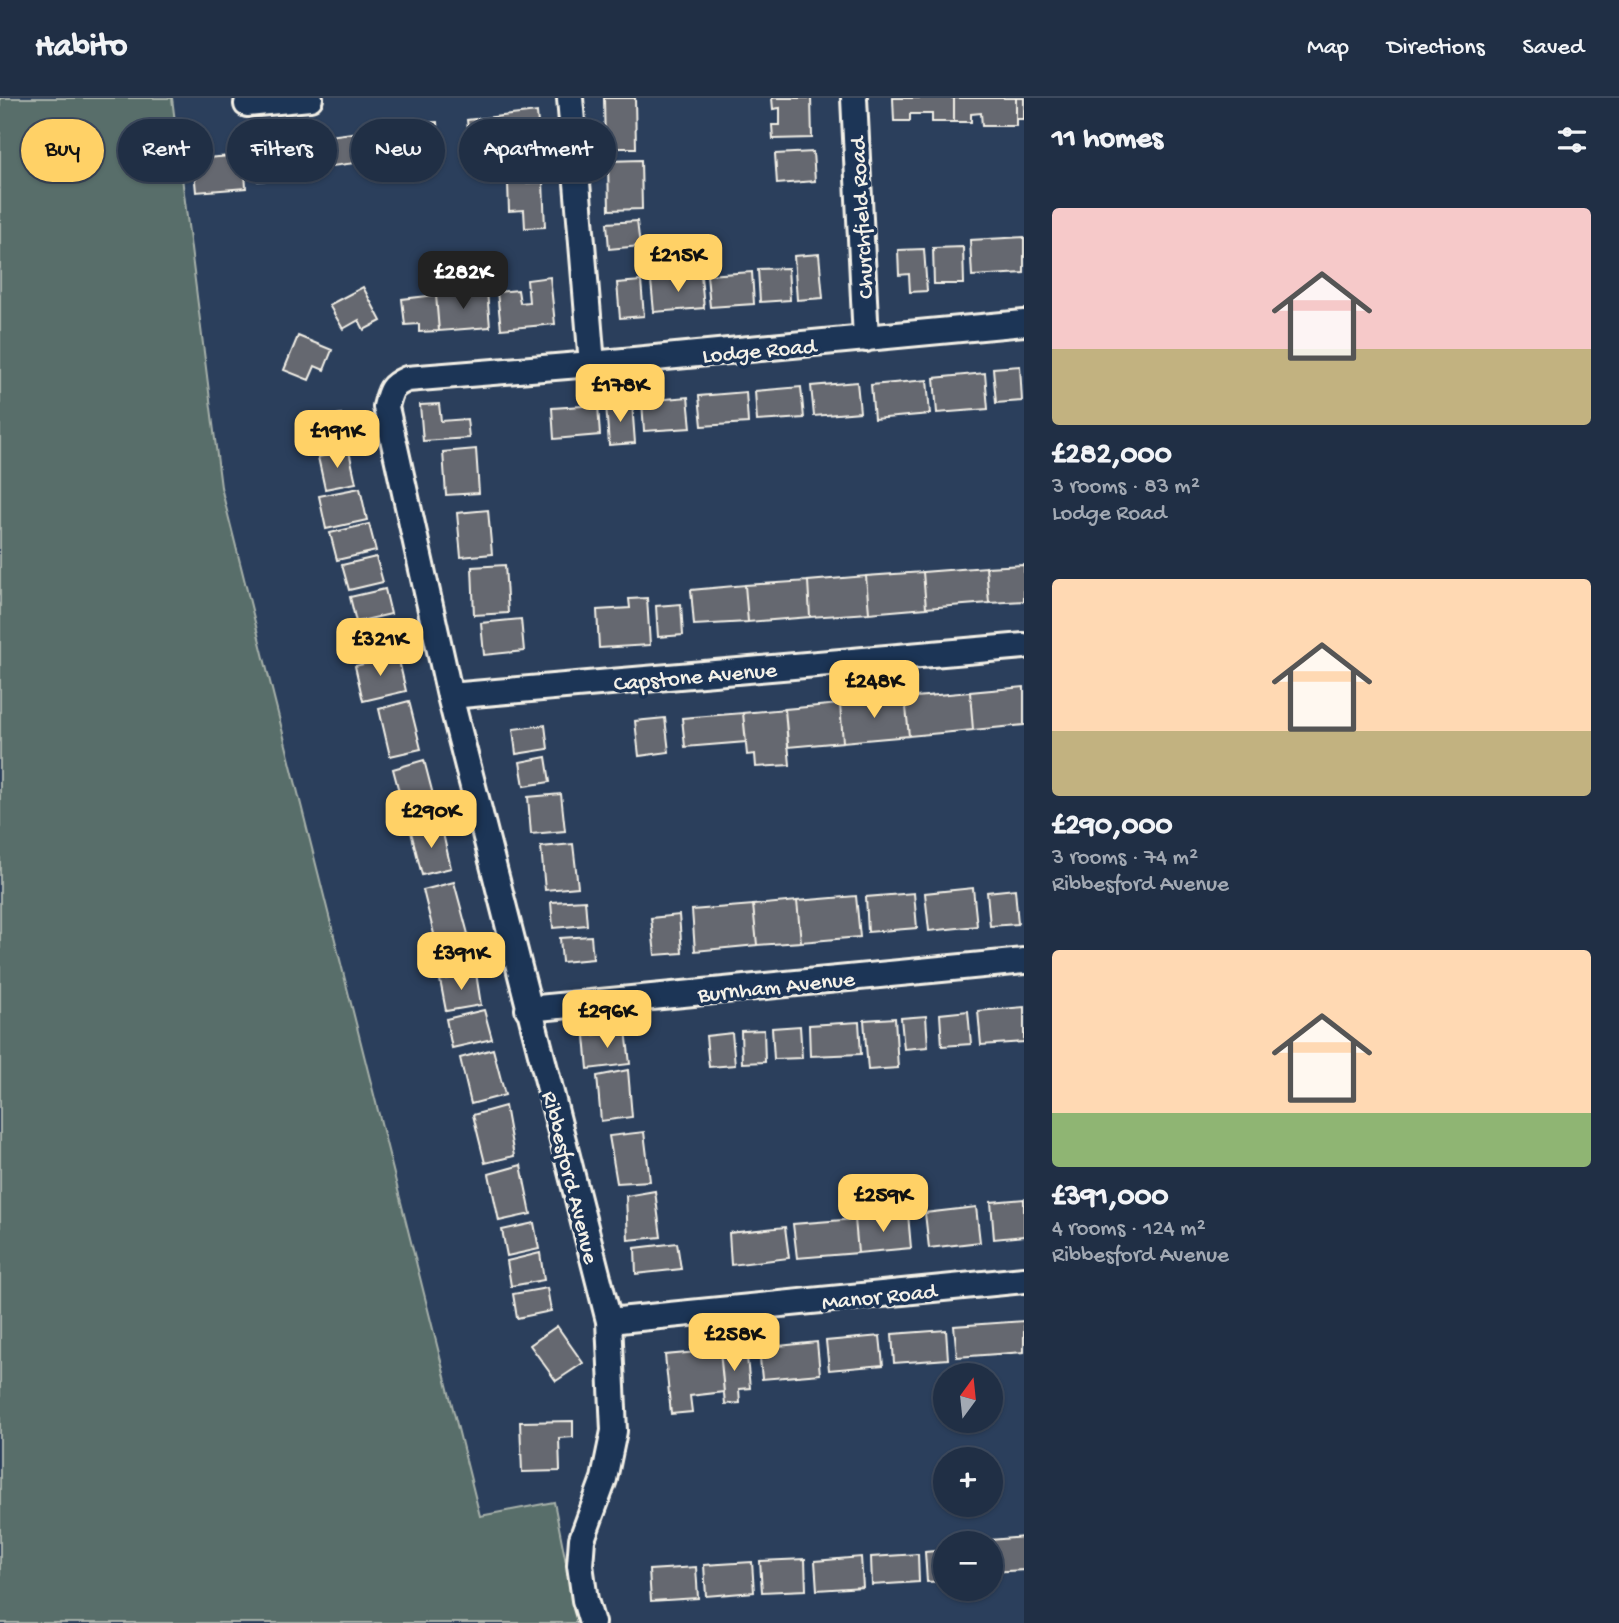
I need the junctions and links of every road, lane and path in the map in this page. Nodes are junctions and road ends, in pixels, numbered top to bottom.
1 (310, 98) edge
2 (570, 98) edge
3 (854, 98) edge
4 (247, 104) dead end
5 (1024, 323) edge
6 (866, 339) junction
7 (592, 364) junction
8 (386, 407) joint
9 (1024, 646) edge
10 (450, 696) junction
11 (1024, 961) edge
12 (528, 1009) junction
13 (1024, 1280) edge
14 (609, 1321) junction
15 (592, 1623) edge

1 - 4 street
2 - 7 street
3 - 6 street, Churchfield Road
5 - 6 street, Lodge Road
6 - 7 street, Lodge Road
7 - 8 street, Lodge Road
8 - 10 street, Ribbesford Avenue
9 - 10 street, Capstone Avenue
10 - 12 street, Ribbesford Avenue
11 - 12 street, Burnham Avenue
12 - 14 street, Ribbesford Avenue
13 - 14 street, Manor Road
14 - 15 street, Ribbesford Avenue

